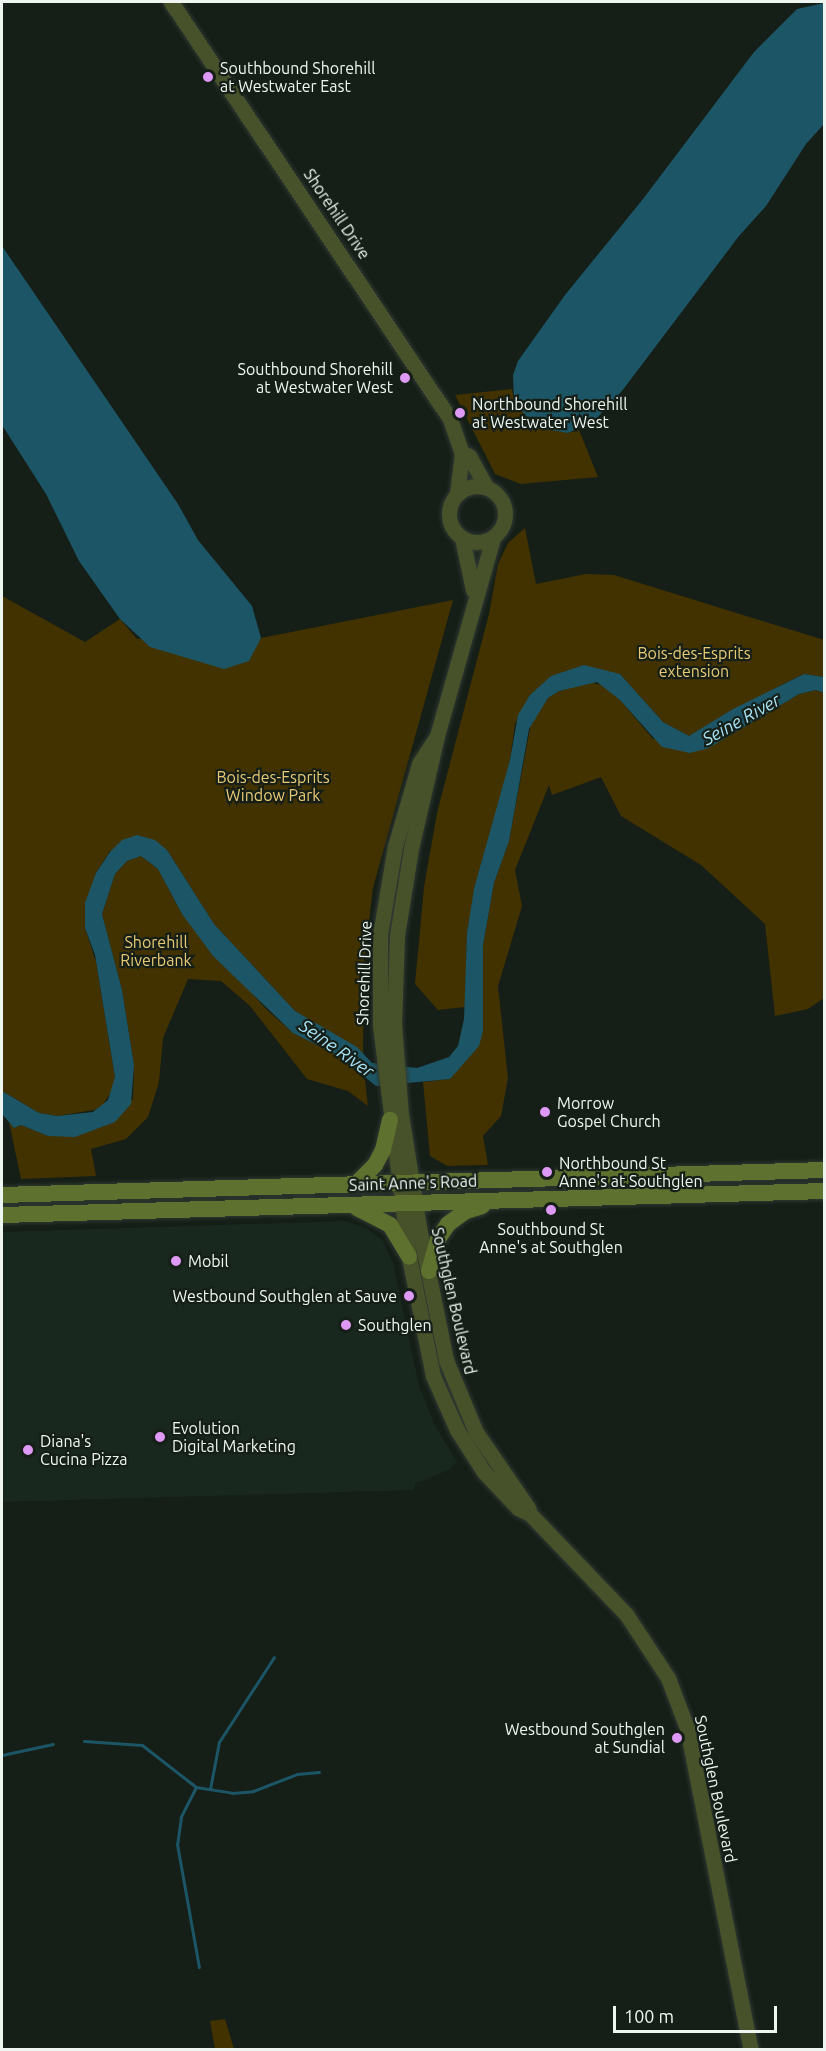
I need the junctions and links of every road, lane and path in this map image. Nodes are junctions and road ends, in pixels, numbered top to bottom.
1 (171, 2) edge
2 (462, 453) junction
3 (486, 487) junction
4 (457, 494) junction
5 (462, 538) junction
6 (493, 538) junction
7 (474, 596) junction
8 (393, 1117) junction
9 (825, 1170) edge
10 (356, 1184) junction
11 (407, 1184) junction
12 (825, 1191) edge
13 (2, 1195) edge
14 (500, 1200) junction
15 (409, 1204) junction
16 (348, 1205) junction
17 (2, 1215) edge
18 (410, 1257) junction
19 (429, 1271) junction
20 (530, 1514) junction
21 (751, 2049) edge

1 - 2 street, Shorehill Drive
2 - 3 street, Shorehill Drive
2 - 4 street, Shorehill Drive
3 - 4 street
3 - 6 street
4 - 5 street
5 - 6 street
5 - 7 street, Shorehill Drive
6 - 7 street, Shorehill Drive
7 - 8 street, Shorehill Drive
8 - 10 main road
8 - 11 street, Shorehill Drive
9 - 11 main road, Saint Anne's Road
10 - 11 main road, Saint Anne's Road
10 - 13 main road, Saint Anne's Road
11 - 15 street, Southglen Boulevard
12 - 14 main road, Saint Anne's Road
14 - 15 main road, Saint Anne's Road
14 - 19 main road
15 - 16 main road, Saint Anne's Road
15 - 18 street, Southglen Boulevard
15 - 19 street, Southglen Boulevard
16 - 17 main road, Saint Anne's Road
16 - 18 main road
18 - 20 street, Southglen Boulevard
19 - 20 street, Southglen Boulevard
20 - 21 street, Southglen Boulevard

